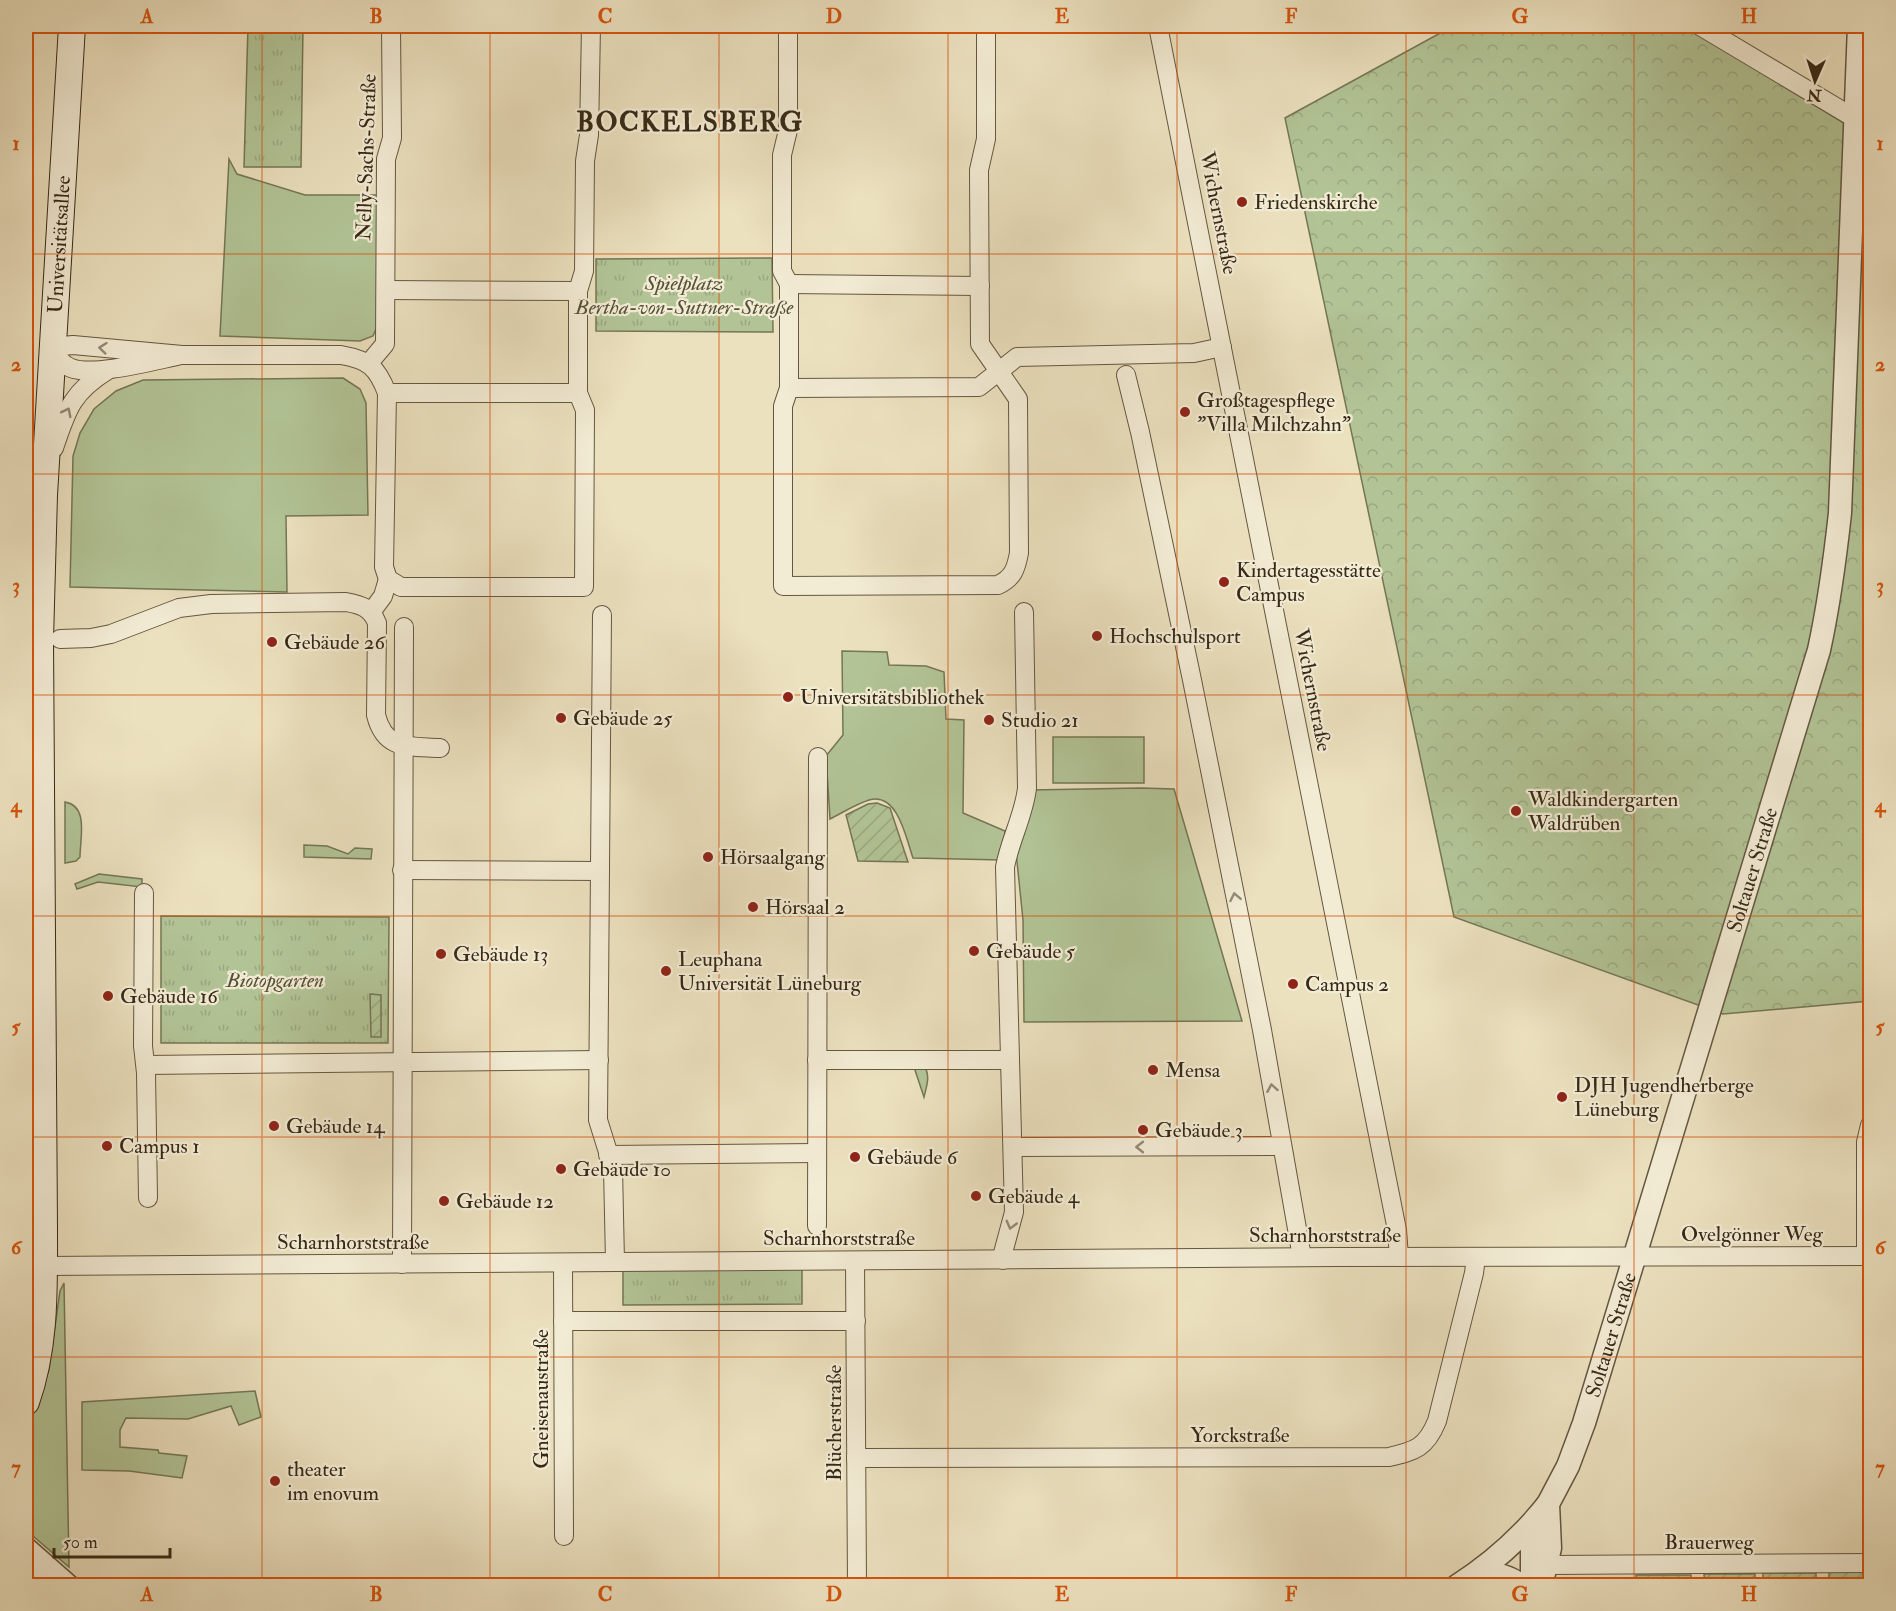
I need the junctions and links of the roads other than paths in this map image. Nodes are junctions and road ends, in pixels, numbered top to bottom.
1 (72, 26) edge
2 (392, 26) edge
3 (591, 26) edge
4 (788, 26) edge
5 (986, 26) edge
6 (1158, 26) edge
7 (1700, 26) edge
8 (1859, 26) edge
9 (1863, 121) edge
10 (789, 284) junction
11 (980, 286) junction
12 (386, 290) junction
13 (579, 291) junction
14 (52, 347) junction
15 (1222, 347) junction
16 (182, 356) junction
17 (369, 363) junction
18 (111, 368) junction
19 (999, 371) junction
20 (1125, 375) dead end
21 (789, 388) junction
22 (387, 393) junction
23 (578, 393) junction
24 (46, 465) junction
25 (388, 579) junction
26 (372, 611) junction
27 (1024, 612) dead end
28 (602, 615) dead end
29 (404, 627) dead end
30 (60, 639) dead end
31 (33, 663) edge
32 (403, 746) junction
33 (440, 748) dead end
34 (818, 757) dead end
35 (402, 870) junction
36 (600, 871) junction
37 (144, 893) dead end
38 (598, 1060) junction
39 (817, 1060) junction
40 (1009, 1060) junction
41 (402, 1062) junction
42 (146, 1065) junction
43 (1870, 1125) edge
44 (1282, 1146) junction
45 (1014, 1147) junction
46 (817, 1153) junction
47 (608, 1155) junction
48 (148, 1198) dead end
49 (817, 1226) dead end
50 (1634, 1256) junction
51 (1868, 1256) edge
52 (1302, 1257) junction
53 (1399, 1257) junction
54 (1476, 1257) junction
55 (1003, 1260) junction
56 (855, 1261) junction
57 (615, 1262) junction
58 (563, 1263) junction
59 (402, 1264) junction
60 (44, 1266) junction
61 (856, 1321) junction
62 (563, 1322) junction
63 (26, 1402) edge
64 (856, 1458) junction
65 (1548, 1504) junction
66 (1528, 1529) junction
67 (564, 1536) dead end
68 (26, 1549) edge
69 (1870, 1563) edge
70 (1546, 1566) edge
71 (1479, 1572) junction
72 (68, 1586) edge
73 (857, 1586) edge
74 (1458, 1586) edge
75 (1521, 1586) edge
76 (1532, 1586) edge

1 - 14 main road, Universitätsallee
2 - 12 street, Nelly-Sachs-Straße
3 - 13 street
4 - 10 street
5 - 11 street
6 - 15 street, Wichernstraße
7 - 9 street
8 - 9 street, Soltauer Straße
9 - 50 street, Soltauer Straße
10 - 11 street
10 - 21 street
11 - 19 street
12 - 13 street
12 - 17 street, Nelly-Sachs-Straße
13 - 23 street
16 -> 14 street
14 - 18 street
14 - 24 main road, Universitätsallee
15 - 19 street
15 - 53 street, Wichernstraße
16 - 17 street
16 - 18 street
17 - 22 street
24 -> 18 street, Universitätsallee
19 - 21 street
19 - 21 street
44 -> 20 street
22 - 23 street
22 - 25 street
23 - 25 street
24 - 31 main road, Universitätsallee
25 - 26 street
26 - 30 street
26 - 32 street
27 - 40 street
28 - 36 street
29 - 32 street
31 - 60 main road, Universitätsallee
32 - 33 street
32 - 35 street
34 - 39 street
35 - 36 street
35 - 41 street
36 - 38 street
37 - 42 street
38 - 41 street
38 - 47 street
39 - 40 street
39 - 46 street
40 - 45 street
41 - 42 street
41 - 59 street
42 - 48 street
43 - 51 street
44 -> 45 street
44 - 52 street
45 -> 55 street
46 - 47 street
46 - 49 street
47 - 57 street
50 - 51 street, Ovelgönner Weg
50 - 54 street, Scharnhorststraße
50 - 65 street, Soltauer Straße
52 - 53 street, Scharnhorststraße
52 - 55 street, Scharnhorststraße
53 - 54 street, Scharnhorststraße
54 - 64 street, Yorckstraße
55 - 56 street, Scharnhorststraße
56 - 57 street, Scharnhorststraße
56 - 61 street, Blücherstraße
57 - 58 street, Scharnhorststraße
58 - 59 street, Scharnhorststraße
58 - 62 street, Gneisenaustraße
59 - 60 street, Scharnhorststraße
60 - 63 main road, Universitätsallee
61 - 62 street
61 - 64 street, Blücherstraße
62 - 67 street, Gneisenaustraße
64 - 73 street, Blücherstraße
65 - 66 street, Soltauer Straße
65 - 70 street
66 - 70 street
66 - 71 street, Soltauer Straße
66 - 76 street
68 - 72 street
69 - 70 street, Brauerweg
71 - 74 street, Soltauer Straße
71 - 75 street

